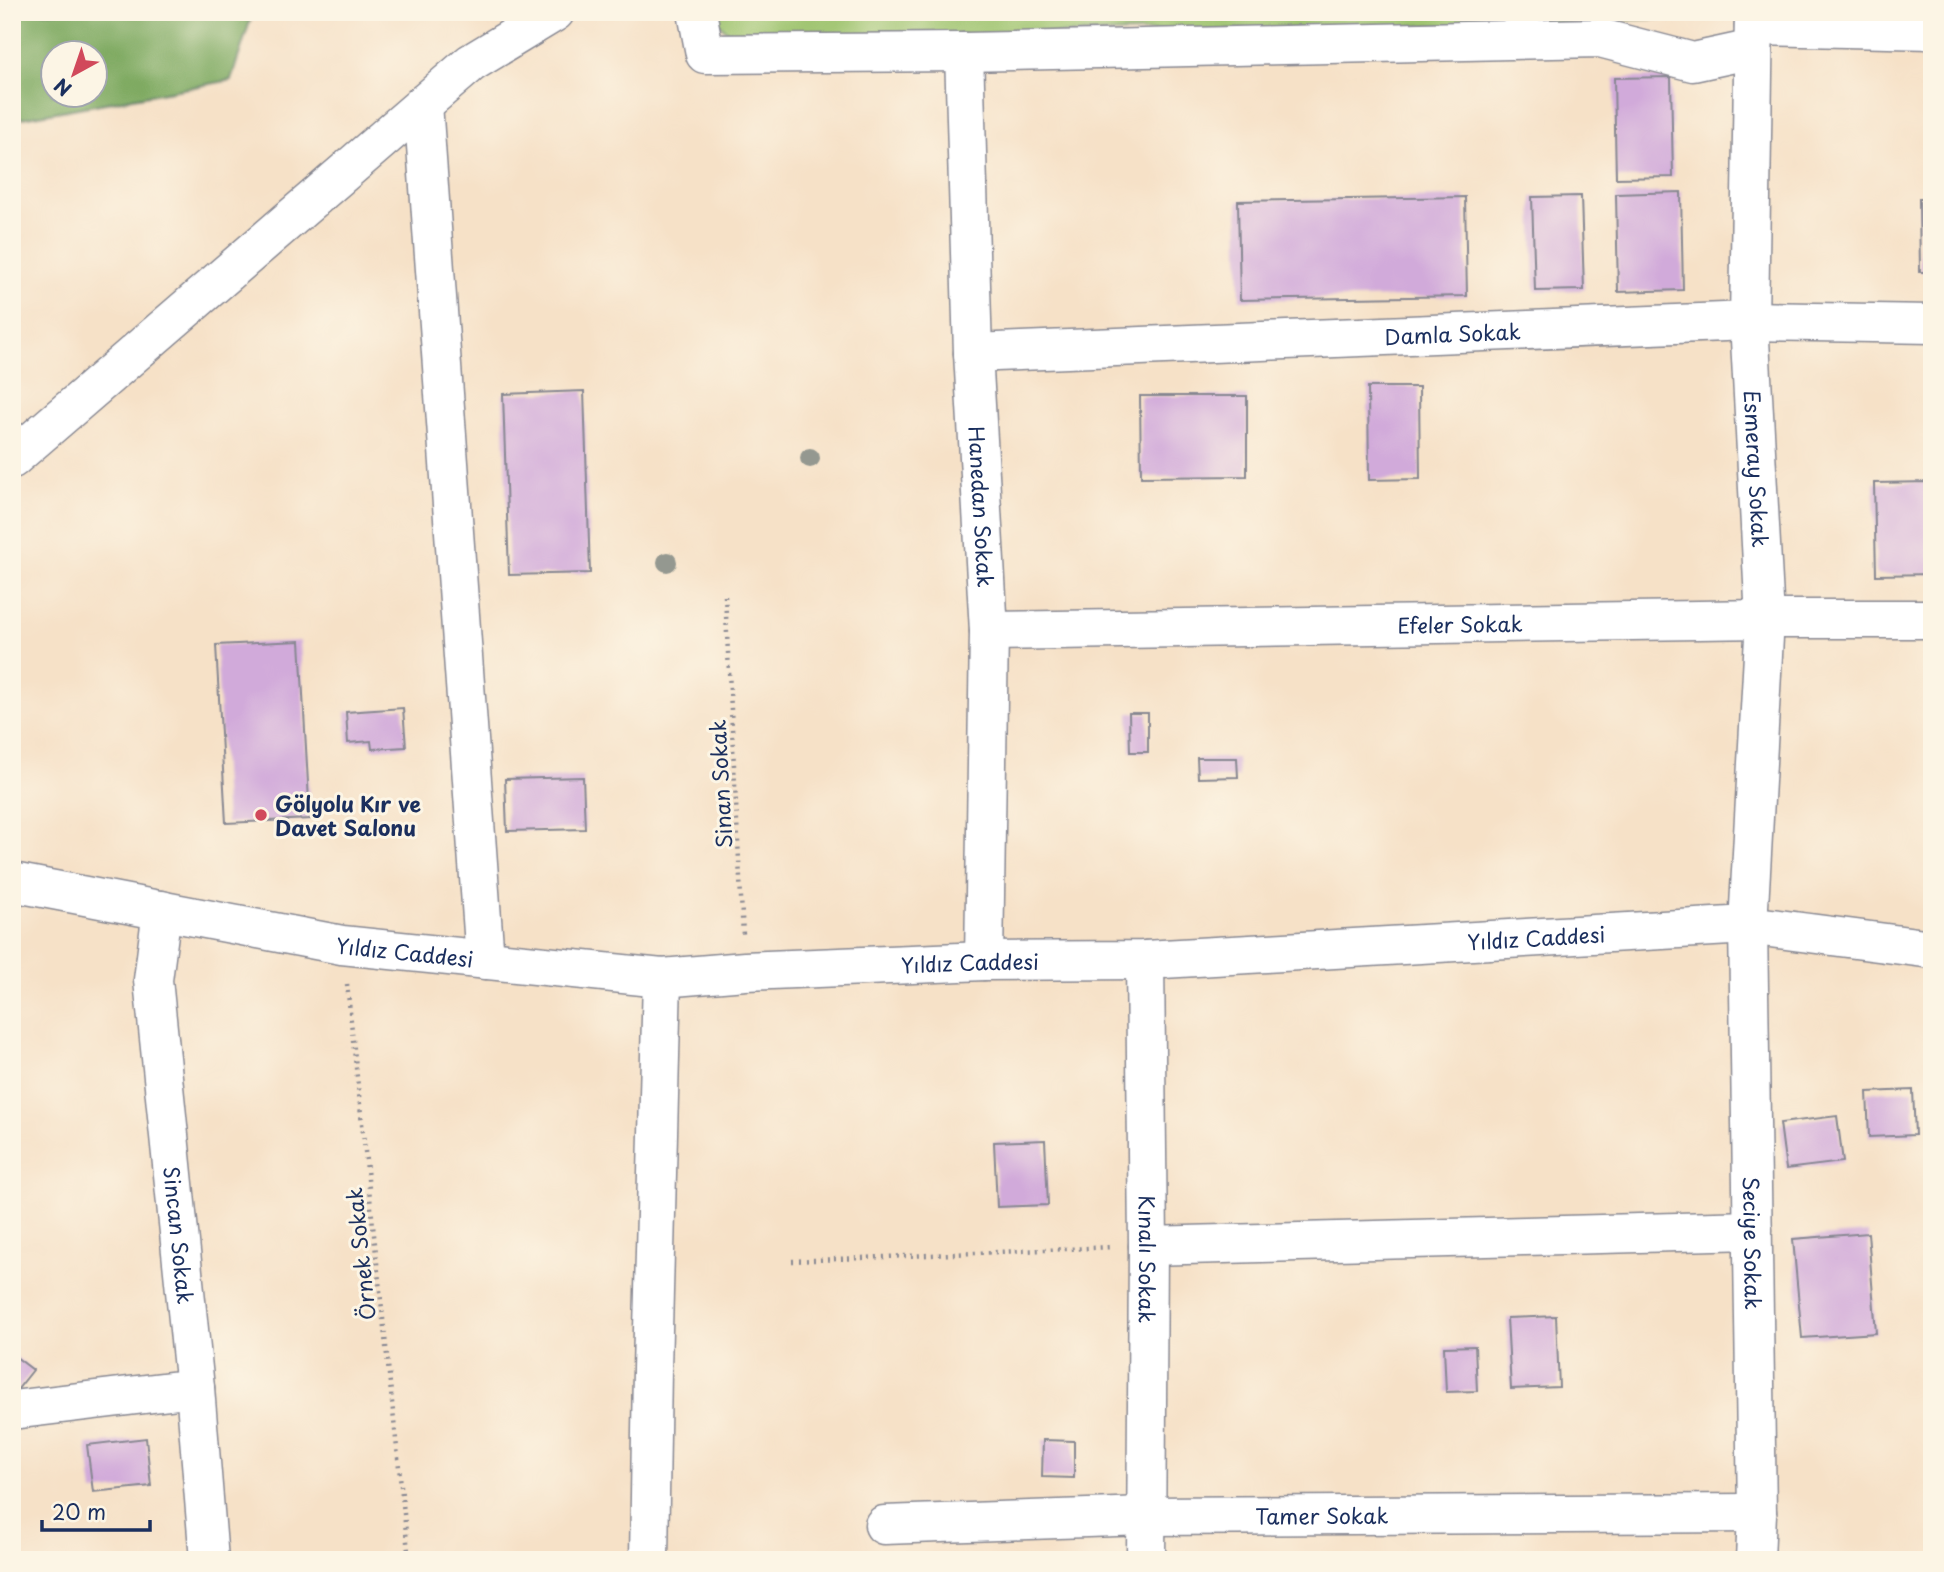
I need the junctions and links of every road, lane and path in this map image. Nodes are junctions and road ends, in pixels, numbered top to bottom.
1 (555, 12) edge
2 (697, 12) edge
3 (510, 28) edge
4 (1754, 29) edge
5 (1932, 30) edge
6 (964, 52) junction
7 (423, 104) junction
8 (1749, 321) junction
9 (1932, 324) edge
10 (973, 353) junction
11 (12, 459) edge
12 (725, 596) dead end
13 (1765, 619) junction
14 (1932, 619) edge
15 (989, 631) junction
16 (12, 882) edge
17 (162, 911) junction
18 (1748, 925) junction
19 (342, 945) junction
20 (1932, 949) edge
21 (485, 960) junction
22 (1145, 960) junction
23 (984, 961) junction
24 (745, 971) junction
25 (662, 978) junction
26 (1753, 1230) junction
27 (1148, 1246) junction
28 (792, 1261) dead end
29 (195, 1388) junction
30 (32, 1400) edge
31 (1758, 1513) junction
32 (1145, 1516) junction
33 (884, 1525) dead end
34 (209, 1560) edge
35 (409, 1560) edge
36 (649, 1560) edge
37 (1146, 1560) edge
38 (1755, 1560) edge

1 - 3 street
2 - 6 street
3 - 7 street
4 - 5 street
4 - 6 street
4 - 8 street, Esmeray Sokak
6 - 10 street, Hanedan Sokak
7 - 11 street
7 - 21 street
8 - 9 street, Damla Sokak
8 - 10 street, Damla Sokak
8 - 13 street, Esmeray Sokak
10 - 15 street, Hanedan Sokak
12 - 24 path, Sinan Sokak
13 - 14 street, Efeler Sokak
13 - 15 street, Efeler Sokak
13 - 18 street, Esmeray Sokak
15 - 23 street, Hanedan Sokak
16 - 17 street, Yıldız Caddesi
17 - 19 street, Yıldız Caddesi
17 - 29 street, Sincan Sokak
18 - 20 street, Yıldız Caddesi
18 - 22 street, Yıldız Caddesi
18 - 26 street, Seciye Sokak
19 - 21 street, Yıldız Caddesi
19 - 35 path, Örnek Sokak
21 - 25 street, Yıldız Caddesi
22 - 23 street, Yıldız Caddesi
22 - 27 street, Kınalı Sokak
23 - 24 street, Yıldız Caddesi
24 - 25 street, Yıldız Caddesi
25 - 36 street
26 - 27 street
26 - 31 street, Seciye Sokak
27 - 28 path
27 - 32 street, Kınalı Sokak
29 - 30 street
29 - 34 street, Sincan Sokak
31 - 32 street, Tamer Sokak
31 - 38 street, Seciye Sokak
32 - 33 street, Tamer Sokak
32 - 37 street, Kınalı Sokak

